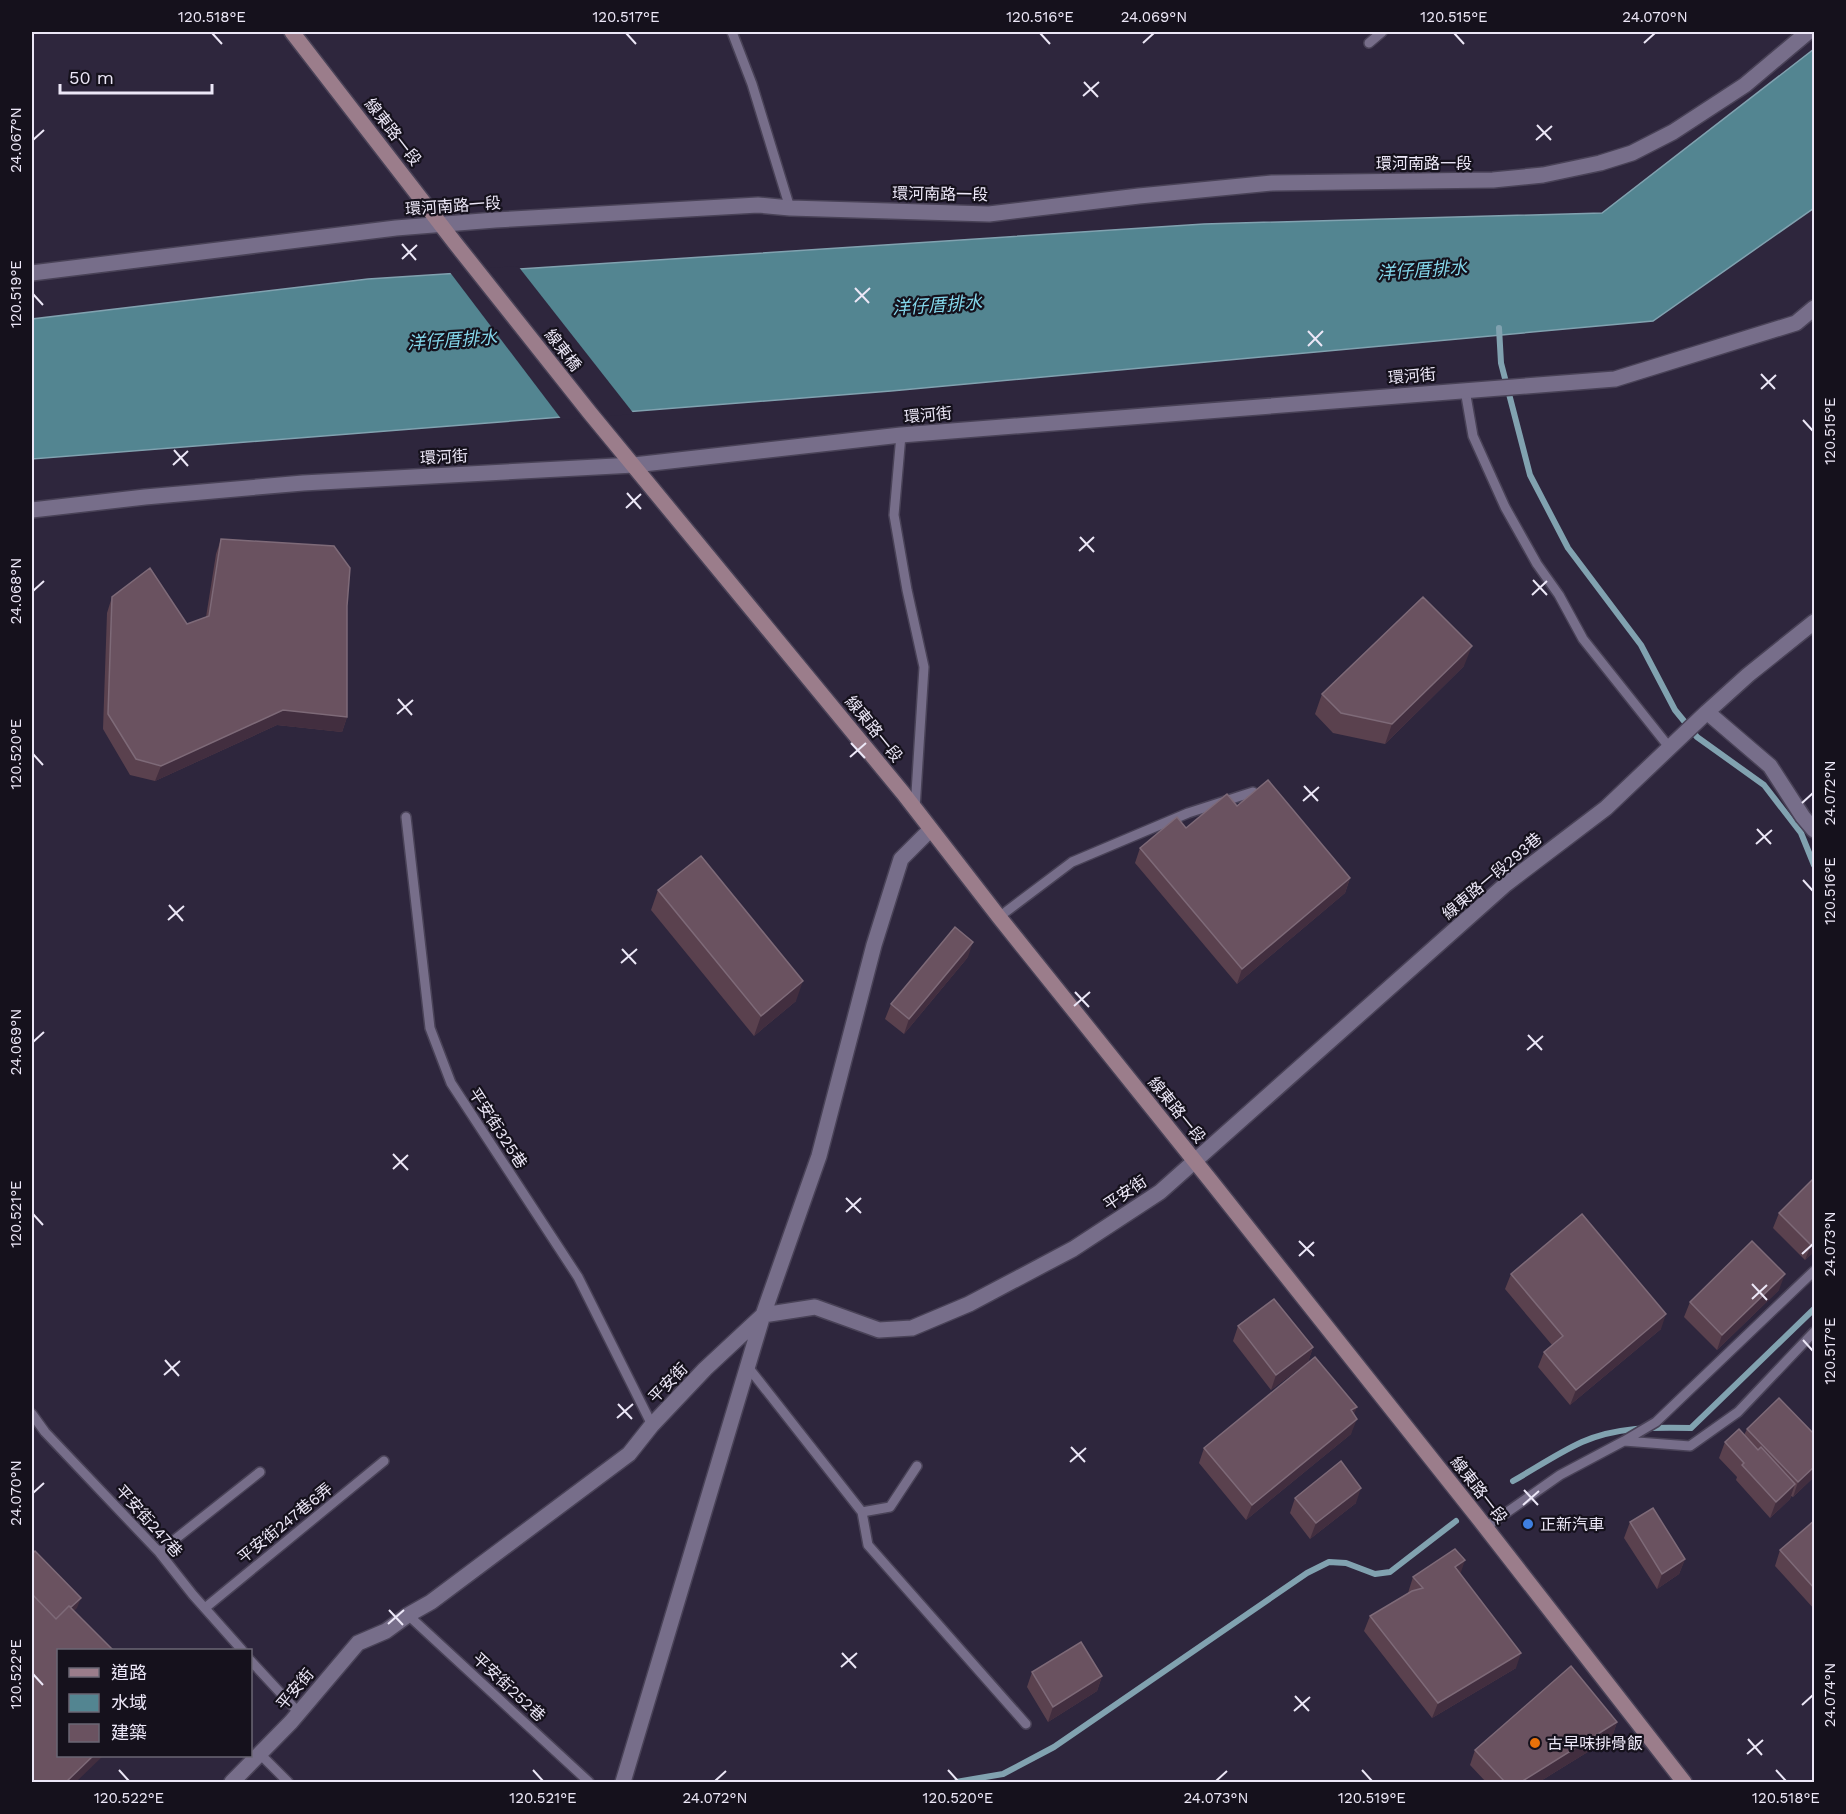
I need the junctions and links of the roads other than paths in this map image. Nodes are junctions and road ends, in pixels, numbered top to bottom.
1 (292, 32) edge
2 (732, 32) edge
3 (1382, 32) edge
4 (1809, 32) edge
5 (1370, 43) dead end
6 (790, 208) junction
7 (442, 225) junction
8 (465, 255) joint
9 (32, 273) edge
10 (1815, 308) edge
11 (1465, 390) junction
12 (901, 435) junction
13 (634, 465) junction
14 (32, 510) edge
15 (1815, 622) edge
16 (1707, 712) junction
17 (1669, 747) junction
18 (1253, 792) edge
19 (915, 809) junction
20 (406, 817) dead end
21 (930, 830) junction
22 (1815, 830) edge
23 (999, 917) junction
24 (1195, 1161) junction
25 (1815, 1270) edge
26 (763, 1315) junction
27 (1815, 1332) edge
28 (748, 1367) junction
29 (32, 1414) edge
30 (652, 1425) junction
31 (1624, 1441) junction
32 (384, 1461) dead end
33 (917, 1466) dead end
34 (260, 1472) dead end
35 (862, 1512) junction
36 (1486, 1527) junction
37 (159, 1552) junction
38 (205, 1608) junction
39 (408, 1615) junction
40 (241, 1649) edge
41 (252, 1662) edge
42 (298, 1713) junction
43 (1026, 1724) dead end
44 (260, 1754) junction
45 (232, 1782) edge
46 (288, 1782) edge
47 (589, 1782) edge
48 (623, 1782) edge
49 (1684, 1782) edge

1 - 7 main road, 線東路一段
2 - 6 lane
3 - 5 lane
4 - 6 street, 環河南路一段
6 - 7 street, 環河南路一段
7 - 8 main road, 線東路一段
7 - 9 street, 環河南路一段
8 - 13 main road, 線東橋
10 - 11 street, 環河街
11 - 12 street, 環河街
11 - 17 lane
12 - 13 street, 環河街
12 - 19 lane
13 - 14 street, 環河街
13 - 19 main road, 線東路一段
15 - 16 street, 線東路一段293巷
16 - 17 street, 線東路一段293巷
16 - 22 street
17 - 24 street, 線東路一段293巷
18 - 23 lane
19 - 21 main road, 線東路一段
20 - 30 lane, 平安街325巷
21 - 23 main road, 線東路一段
21 - 26 street
23 - 24 main road, 線東路一段
24 - 26 street, 平安街
24 - 36 main road, 線東路一段
25 - 31 lane
26 - 28 street
26 - 30 street, 平安街
27 - 31 lane
28 - 35 lane
28 - 48 street
29 - 37 lane, 平安街247巷
30 - 39 street, 平安街
31 - 36 lane
32 - 38 lane, 平安街247巷6弄
33 - 35 lane
34 - 37 lane
35 - 43 lane
36 - 49 main road, 線東路一段
37 - 38 lane, 平安街247巷
38 - 40 lane, 平安街247巷
39 - 42 street, 平安街
39 - 47 lane, 平安街252巷
41 - 42 lane
42 - 44 street, 平安街
44 - 45 street, 平安街
44 - 46 lane

